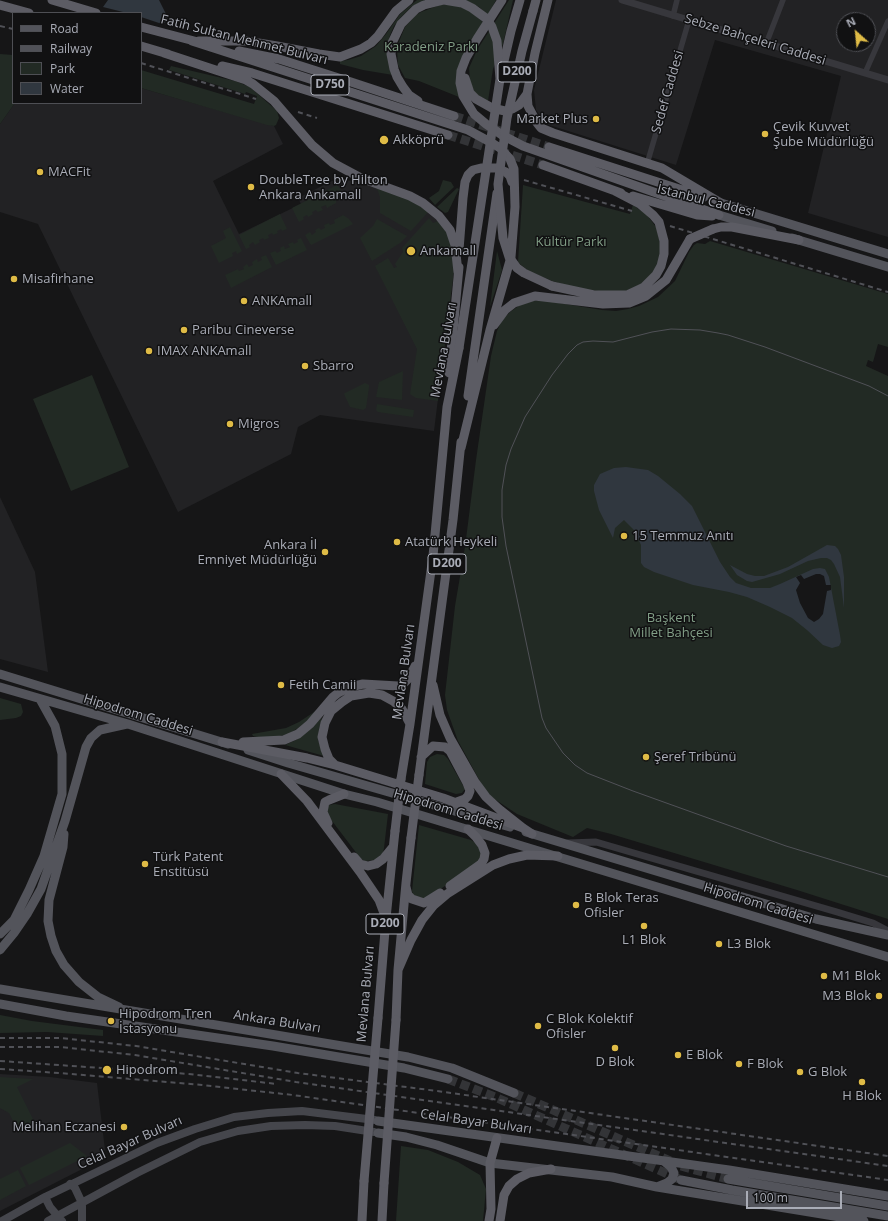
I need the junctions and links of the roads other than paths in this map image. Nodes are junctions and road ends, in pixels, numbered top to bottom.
1 (52, 0) edge
2 (409, 0) edge
3 (444, 0) edge
4 (502, 0) edge
5 (520, 0) edge
6 (536, 0) edge
7 (548, 0) edge
8 (623, 0) edge
9 (677, 0) edge
10 (783, 0) edge
11 (0, 5) edge
12 (25, 12) edge
13 (93, 12) edge
14 (673, 16) junction
15 (689, 20) junction
16 (888, 21) edge
17 (142, 26) edge
18 (192, 41) junction
19 (766, 44) junction
20 (142, 46) edge
21 (164, 53) junction
22 (466, 58) junction
23 (865, 73) junction
24 (500, 79) junction
25 (888, 80) edge
26 (527, 94) junction
27 (448, 135) tunnel mouth
28 (549, 147) tunnel mouth
29 (647, 164) junction
30 (543, 165) tunnel mouth
31 (498, 184) junction
32 (615, 191) junction
33 (514, 192) junction
34 (721, 203) junction
35 (719, 215) junction
36 (799, 240) junction
37 (888, 254) edge
38 (888, 267) edge
39 (458, 272) junction
40 (490, 330) junction
41 (447, 407) junction
42 (461, 448) junction
43 (418, 659) junction
44 (0, 674) edge
45 (431, 680) junction
46 (0, 687) edge
47 (40, 699) junction
48 (128, 724) junction
49 (410, 724) junction
50 (222, 742) junction
51 (421, 757) junction
52 (335, 765) junction
53 (281, 774) junction
54 (344, 794) junction
55 (454, 803) junction
56 (65, 821) junction
57 (523, 828) junction
58 (468, 829) junction
59 (532, 834) junction
60 (564, 843) junction
61 (393, 847) junction
62 (558, 856) junction
63 (406, 883) junction
64 (386, 918) junction
65 (888, 931) edge
66 (0, 934) edge
67 (888, 935) edge
68 (0, 950) edge
69 (888, 957) edge
70 (398, 970) junction
71 (0, 989) edge
72 (0, 1004) edge
73 (129, 1012) junction
74 (448, 1079) tunnel mouth
75 (514, 1093) tunnel mouth
76 (378, 1121) joint
77 (378, 1133) joint
78 (497, 1138) junction
79 (664, 1162) junction
80 (490, 1163) junction
81 (552, 1169) junction
82 (728, 1179) tunnel mouth
83 (681, 1180) tunnel mouth
84 (70, 1184) junction
85 (657, 1188) junction
86 (888, 1196) edge
87 (45, 1197) junction
88 (82, 1203) junction
89 (888, 1206) edge
90 (888, 1216) edge
91 (60, 1218) edge
92 (2, 1221) edge
93 (48, 1221) edge
94 (82, 1221) edge
95 (362, 1221) edge
96 (382, 1221) edge
97 (489, 1221) edge
98 (500, 1221) edge
99 (864, 1221) edge

1 - 13 highway
2 - 18 highway
3 - 18 highway, Fatih Sultan Mehmet Bulvarı
3 - 24 highway, bridge
4 - 22 highway
5 - 24 highway, D200, bridge
6 - 31 highway, D200, bridge
7 - 26 highway
8 - 14 street, Sebze Bahçeleri Caddesi
9 - 14 street
10 - 19 street
11 - 12 highway
14 - 15 street, Sebze Bahçeleri Caddesi
15 - 19 street, Sebze Bahçeleri Caddesi
15 - 29 street, Sedef Caddesi
16 - 23 street
17 - 18 highway, Fatih Sultan Mehmet Bulvarı / D750
18 - 33 highway, D750
19 - 23 street, Sebze Bahçeleri Caddesi
20 - 21 highway
21 - 27 highway
21 - 39 highway
22 - 26 highway
22 - 35 highway
23 - 25 street, Sebze Bahçeleri Caddesi
24 - 41 highway, Mevlana Bulvarı / D200, bridge
26 - 29 highway
28 - 34 highway, İstanbul Caddesi
29 - 34 highway
30 - 32 highway, İstanbul Caddesi
31 - 32 highway, bridge
31 - 42 highway, D200, bridge
32 - 35 highway, İstanbul Caddesi
33 - 39 highway
33 - 40 highway, D750
34 - 37 main road, İstanbul Caddesi
35 - 36 main road, İstanbul Caddesi
36 - 38 main road, İstanbul Caddesi
36 - 40 highway, bridge
39 - 41 highway
40 - 42 highway
41 - 43 highway, Mevlana Bulvarı / D200
42 - 45 highway, D200
43 - 49 highway, Mevlana Bulvarı / D200
43 - 50 highway
44 - 50 main road, Hipodrom Caddesi
45 - 51 highway, D200
45 - 57 highway
46 - 47 main road, Hipodrom Caddesi
47 - 48 main road, Hipodrom Caddesi
47 - 66 main road
48 - 53 main road, Hipodrom Caddesi
48 - 56 main road
49 - 52 highway
49 - 61 highway, Mevlana Bulvarı / D200, bridge
50 - 52 highway
50 - 59 main road, Hipodrom Caddesi
51 - 55 highway
51 - 63 highway, D200, bridge
52 - 55 highway
53 - 54 main road, Hipodrom Caddesi
53 - 64 highway
54 - 58 main road, Hipodrom Caddesi
54 - 61 highway
55 - 57 highway
56 - 68 main road
56 - 73 main road
57 - 59 highway
58 - 62 main road, Hipodrom Caddesi
58 - 63 highway
59 - 60 main road, Hipodrom Caddesi
60 - 65 street, Hipodrom Caddesi
60 - 67 main road, Hipodrom Caddesi
61 - 64 highway, Mevlana Bulvarı / D200
62 - 69 main road, Hipodrom Caddesi
62 - 70 highway
63 - 70 highway, D200
64 - 95 highway, Mevlana Bulvarı / D200, bridge
70 - 96 highway, D200, bridge
71 - 73 main road, Ankara Bulvarı
72 - 74 main road, Ankara Bulvarı
73 - 75 main road, Ankara Bulvarı
76 - 78 main road, Celal Bayar Bulvarı
76 - 84 main road, Celal Bayar Bulvarı
77 - 80 main road, Celal Bayar Bulvarı
77 - 88 main road, Celal Bayar Bulvarı
78 - 79 main road, Celal Bayar Bulvarı
78 - 80 highway
79 - 85 main road
79 - 86 main road, Celal Bayar Bulvarı
80 - 81 main road, Celal Bayar Bulvarı
80 - 97 highway
81 - 85 main road, Celal Bayar Bulvarı
81 - 98 highway
82 - 89 main road
83 - 90 main road
84 - 87 main road, Celal Bayar Bulvarı
84 - 88 main road
85 - 99 main road, Celal Bayar Bulvarı
87 - 91 main road
87 - 92 main road, Celal Bayar Bulvarı
88 - 91 main road, Celal Bayar Bulvarı
88 - 94 main road
91 - 93 main road, Celal Bayar Bulvarı

